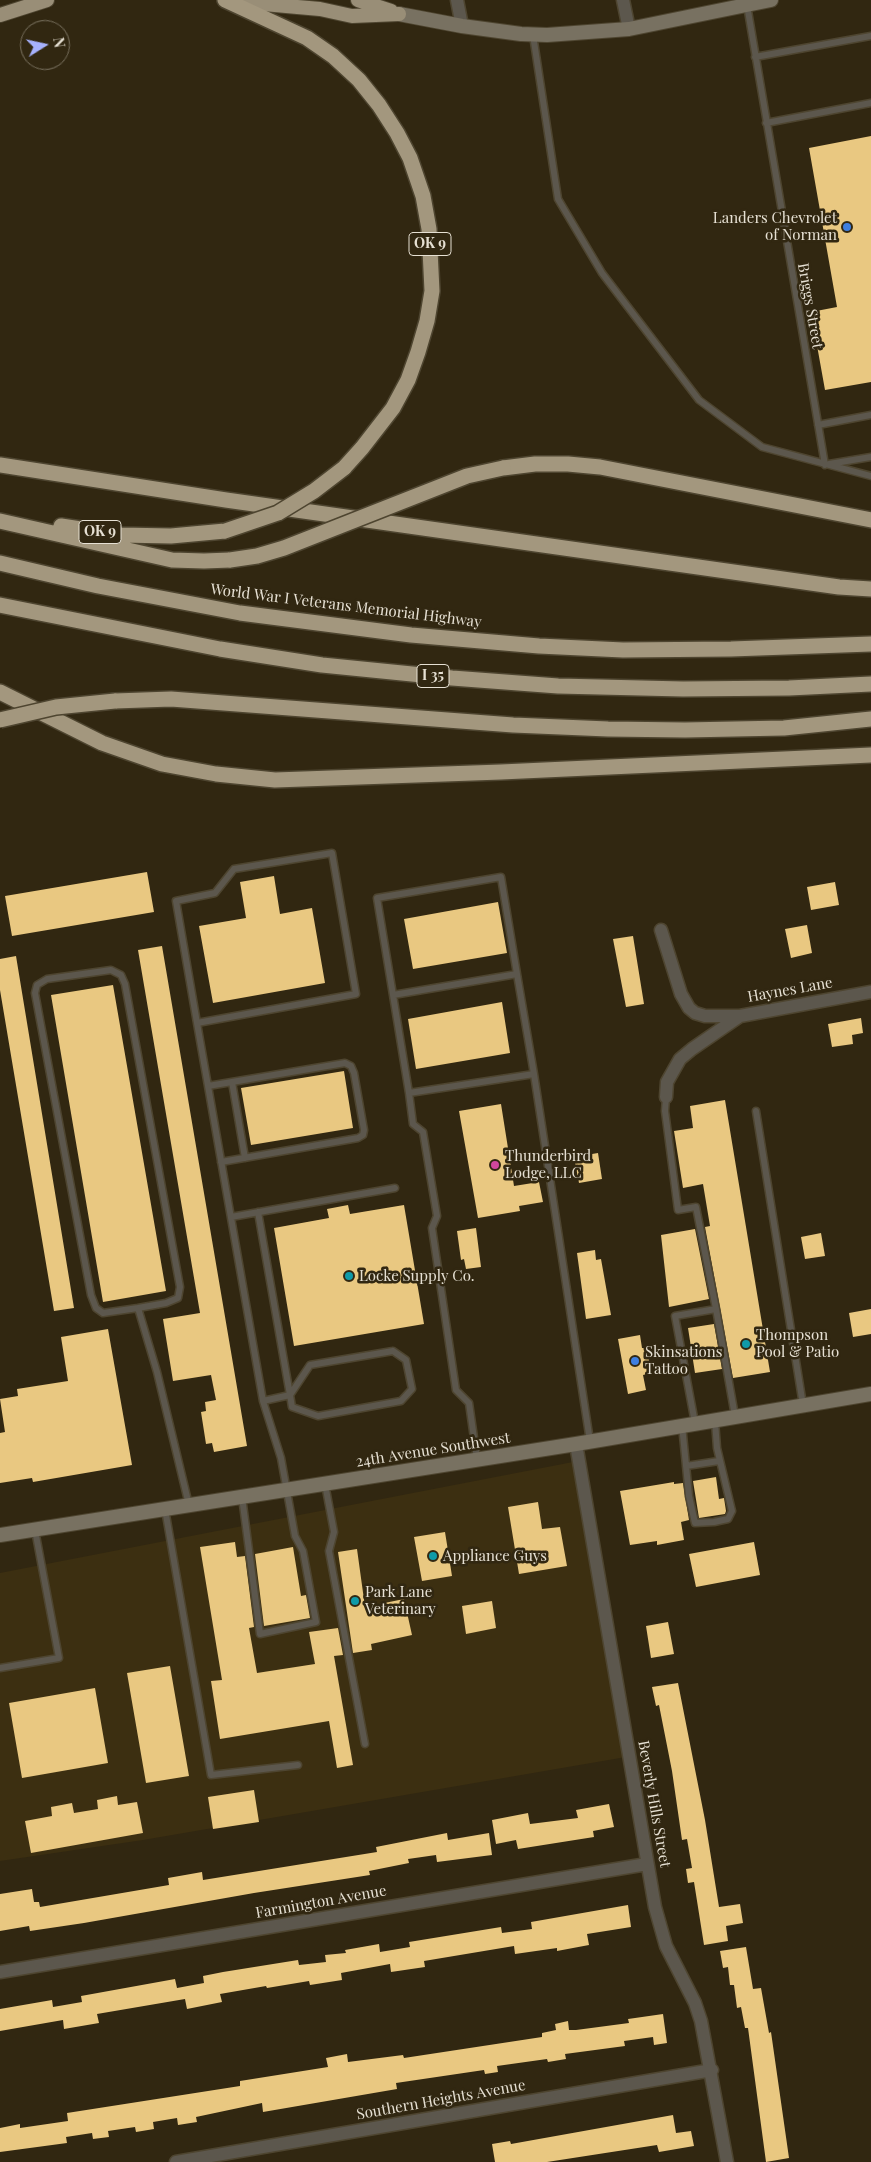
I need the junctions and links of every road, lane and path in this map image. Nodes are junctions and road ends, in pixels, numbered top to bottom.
1 (47, 0) edge
2 (224, 0) edge
3 (358, 0) edge
4 (457, 0) edge
5 (623, 0) edge
6 (771, 0) edge
7 (746, 4) junction
8 (399, 14) junction
9 (0, 15) edge
10 (462, 26) junction
11 (629, 28) junction
12 (533, 35) junction
13 (871, 36) edge
14 (755, 57) junction
15 (871, 103) edge
16 (766, 123) junction
17 (871, 415) edge
18 (818, 425) junction
19 (871, 457) edge
20 (0, 464) edge
21 (825, 465) junction
22 (871, 476) edge
23 (0, 517) edge
24 (871, 520) edge
25 (0, 521) edge
26 (0, 563) edge
27 (871, 589) edge
28 (0, 605) edge
29 (871, 644) edge
30 (871, 684) edge
31 (0, 692) edge
32 (871, 719) edge
33 (0, 720) edge
34 (871, 755) edge
35 (660, 930) dead end
36 (517, 974) junction
37 (871, 992) edge
38 (393, 995) junction
39 (740, 1016) junction
40 (197, 1023) junction
41 (534, 1074) junction
42 (232, 1082) junction
43 (208, 1086) junction
44 (409, 1093) junction
45 (666, 1097) joint
46 (756, 1111) dead end
47 (245, 1158) junction
48 (221, 1162) junction
49 (395, 1188) dead end
50 (258, 1212) junction
51 (231, 1217) junction
52 (138, 1308) junction
53 (716, 1310) junction
54 (290, 1395) junction
55 (871, 1396) edge
56 (263, 1401) junction
57 (803, 1405) junction
58 (735, 1416) junction
59 (715, 1420) junction
60 (688, 1424) junction
61 (583, 1442) junction
62 (478, 1459) junction
63 (719, 1460) junction
64 (686, 1466) junction
65 (325, 1484) junction
66 (288, 1489) junction
67 (242, 1497) junction
68 (189, 1505) junction
69 (165, 1509) junction
70 (35, 1530) junction
71 (0, 1535) edge
72 (0, 1668) edge
73 (365, 1744) dead end
74 (298, 1765) dead end
75 (647, 1864) junction
76 (0, 1972) edge
77 (712, 2070) junction
78 (176, 2162) edge
79 (727, 2162) edge

1 - 9 highway
2 - 8 highway
2 - 23 highway, OK 9, bridge
3 - 8 highway
4 - 10 street
5 - 11 street
6 - 7 main road
7 - 11 main road
7 - 14 lane, Briggs Street
8 - 10 main road
10 - 12 main road
11 - 12 main road
12 - 21 lane
13 - 14 lane
14 - 16 lane, Briggs Street
15 - 16 lane
16 - 18 lane, Briggs Street
17 - 18 lane
18 - 21 lane, Briggs Street
19 - 21 lane
20 - 27 highway
21 - 22 lane
24 - 25 highway, bridge
26 - 29 highway, World War I Veterans Memorial Highway
28 - 30 highway, I 35
31 - 34 highway
32 - 33 highway, bridge
35 - 39 street
36 - 38 lane
36 - 38 lane
36 - 41 lane
37 - 39 street, Haynes Lane
38 - 44 lane
39 - 45 street, Haynes Lane
40 - 40 lane
40 - 43 lane
41 - 44 lane
41 - 61 lane
42 - 43 lane
42 - 47 lane
42 - 47 lane
43 - 48 lane
44 - 62 lane
45 - 53 lane
46 - 57 lane
47 - 48 lane
48 - 51 lane
49 - 50 lane
50 - 51 lane
50 - 54 lane
51 - 56 lane
52 - 52 lane
52 - 68 lane
53 - 58 lane
53 - 60 lane
54 - 54 lane
54 - 56 lane
55 - 57 main road, 24th Avenue Southwest
56 - 66 lane
57 - 58 main road, 24th Avenue Southwest
58 - 59 main road, 24th Avenue Southwest
59 - 60 main road, 24th Avenue Southwest
59 - 63 lane
60 - 61 main road, 24th Avenue Southwest
60 - 64 lane
61 - 62 main road, 24th Avenue Southwest
61 - 75 street, Beverly Hills Street
62 - 65 main road, 24th Avenue Southwest
63 - 64 lane
63 - 64 lane
65 - 66 main road, 24th Avenue Southwest
65 - 73 lane
66 - 67 main road, 24th Avenue Southwest
66 - 67 lane
67 - 68 main road, 24th Avenue Southwest
68 - 69 main road, 24th Avenue Southwest
69 - 70 main road, 24th Avenue Southwest
69 - 74 lane
70 - 71 main road, 24th Avenue Southwest
70 - 72 lane
75 - 76 street, Farmington Avenue
75 - 77 street, Beverly Hills Street
77 - 78 street, Southern Heights Avenue
77 - 79 street, Beverly Hills Street

